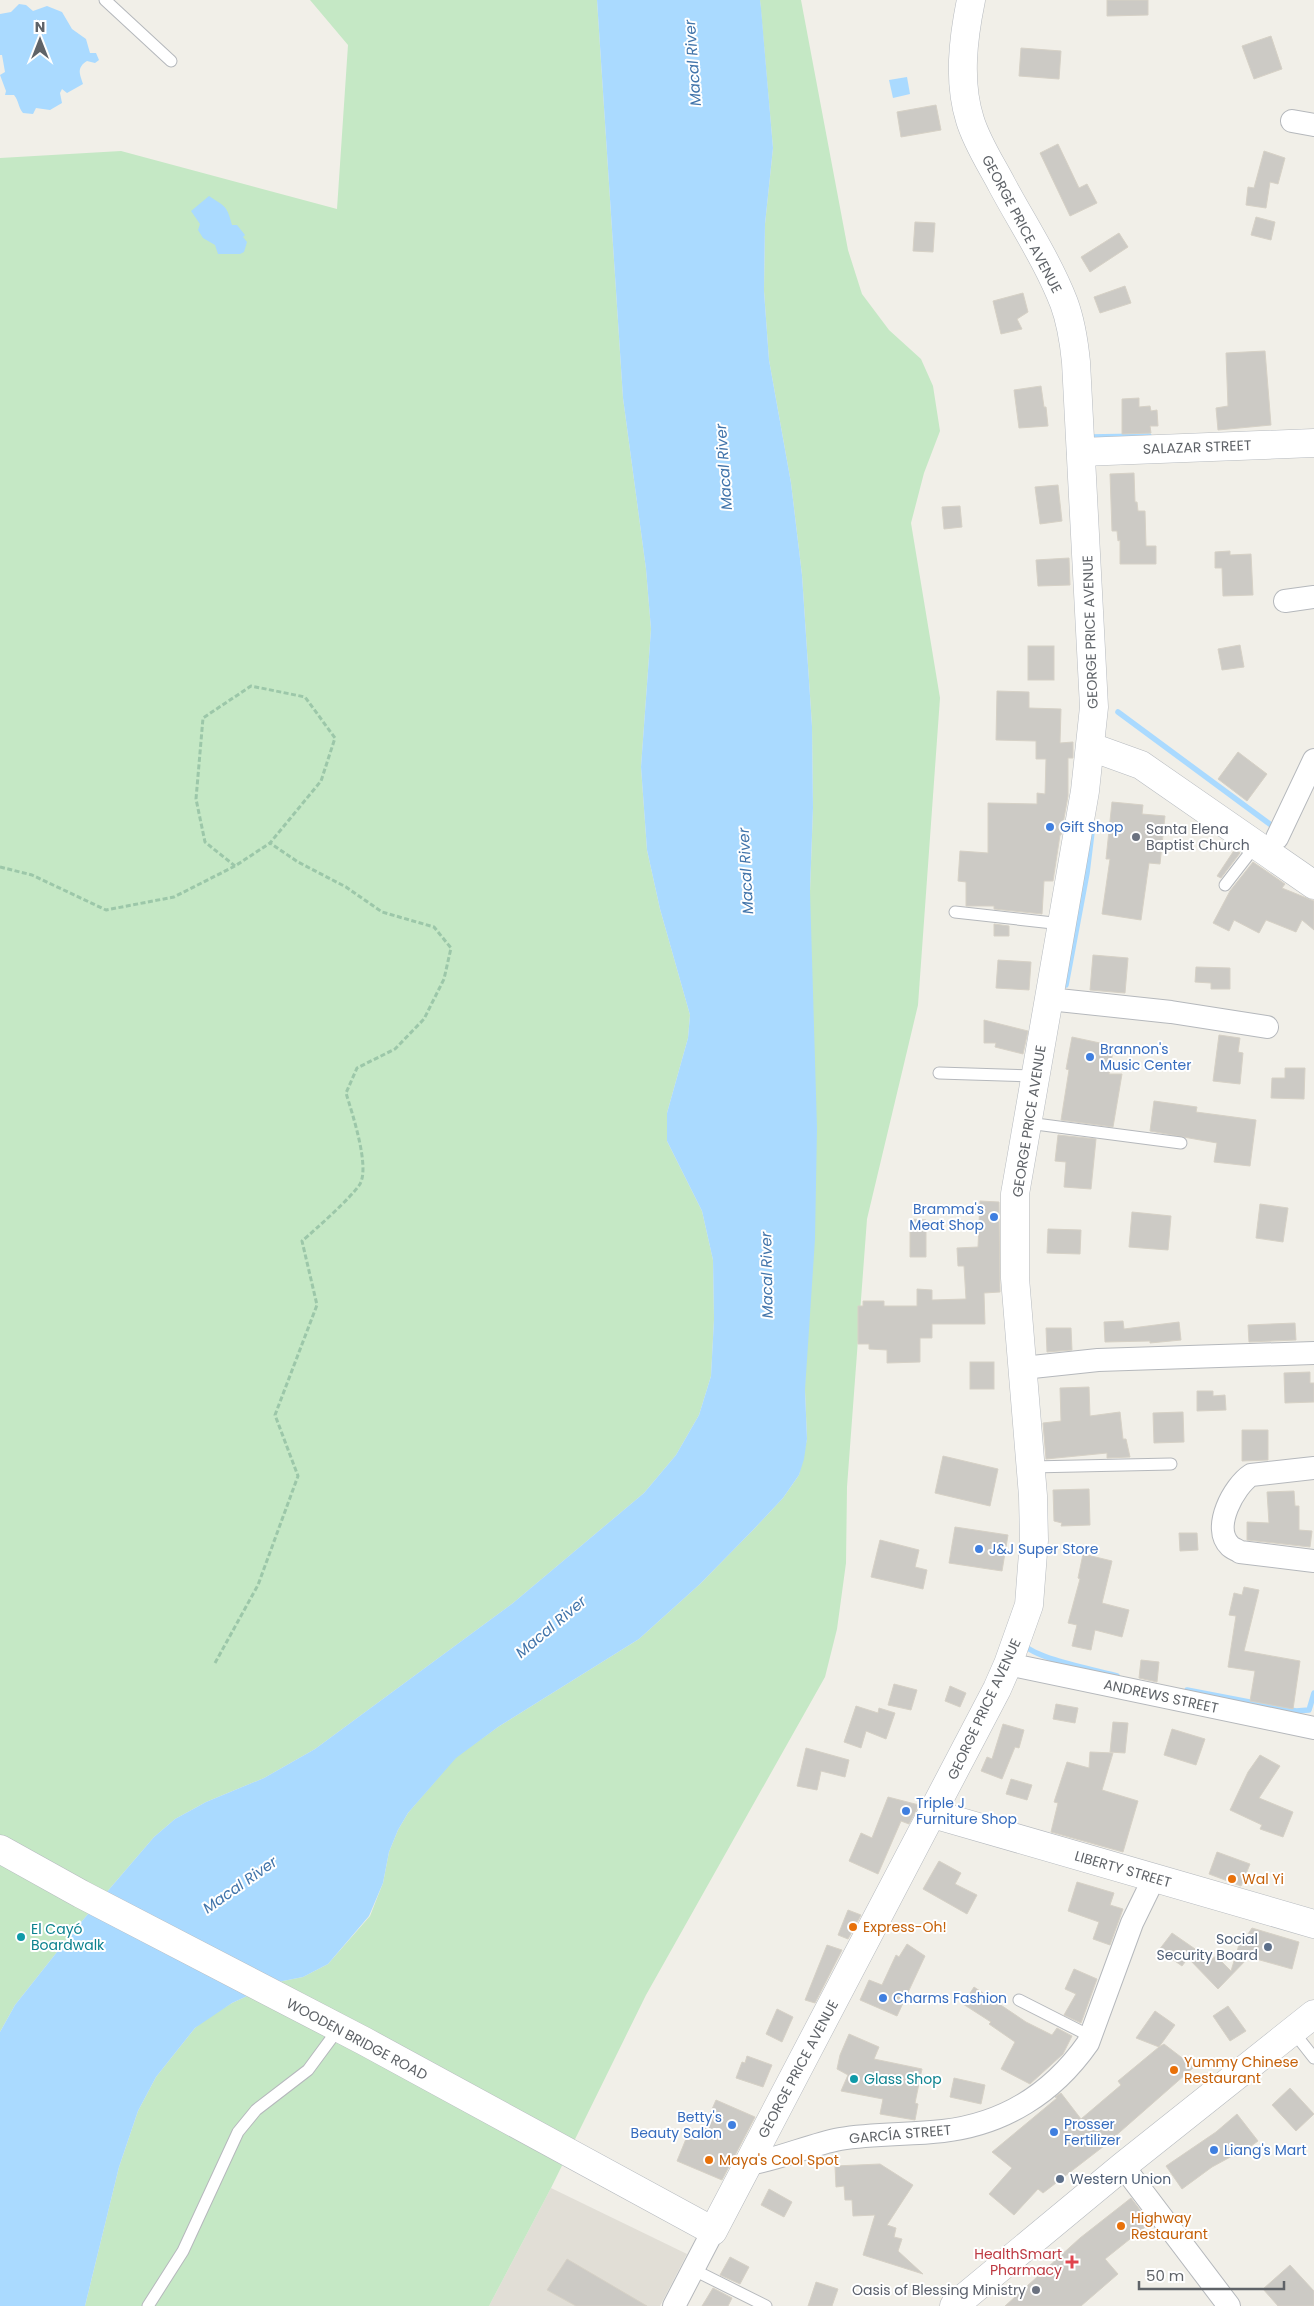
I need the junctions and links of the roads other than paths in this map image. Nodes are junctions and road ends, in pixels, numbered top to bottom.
1 (105, 0) edge
2 (971, 0) edge
3 (171, 61) dead end
4 (1292, 122) dead end
5 (1314, 125) edge
6 (1314, 442) edge
7 (1081, 452) junction
8 (1314, 597) edge
9 (1285, 601) dead end
10 (1092, 738) junction
11 (1314, 760) edge
12 (1267, 841) junction
13 (1314, 864) edge
14 (1225, 885) dead end
15 (1314, 885) edge
16 (955, 912) dead end
17 (1062, 924) junction
18 (1049, 999) junction
19 (1267, 1027) dead end
20 (940, 1073) dead end
21 (1036, 1076) junction
22 (1028, 1123) junction
23 (1181, 1143) dead end
24 (1314, 1353) edge
25 (1023, 1368) junction
26 (1172, 1464) dead end
27 (1031, 1467) junction
28 (1314, 1468) edge
29 (1314, 1561) edge
30 (1008, 1664) junction
31 (1314, 1728) edge
32 (933, 1814) junction
33 (0, 1849) edge
34 (1154, 1878) junction
35 (1314, 1924) edge
36 (1019, 2000) dead end
37 (1314, 2014) edge
38 (339, 2028) junction
39 (1292, 2030) junction
40 (1090, 2036) junction
41 (1314, 2058) edge
42 (748, 2164) junction
43 (1123, 2166) junction
44 (713, 2231) junction
45 (694, 2270) junction
46 (148, 2306) edge
47 (674, 2306) edge
48 (766, 2306) edge
49 (954, 2306) edge
50 (1229, 2306) edge

1 - 3 lane
2 - 7 main road, GEORGE PRICE AVENUE
4 - 5 street
6 - 7 main road, SALAZAR STREET
7 - 10 main road, GEORGE PRICE AVENUE
8 - 9 street
10 - 12 main road
10 - 17 main road, GEORGE PRICE AVENUE
11 - 12 street
12 - 13 main road
12 - 14 lane
12 - 15 main road
16 - 17 lane
17 - 18 main road, GEORGE PRICE AVENUE
18 - 19 street
18 - 21 main road, GEORGE PRICE AVENUE
20 - 21 lane
21 - 22 main road, GEORGE PRICE AVENUE
22 - 23 lane
22 - 25 main road, GEORGE PRICE AVENUE
24 - 25 street
25 - 27 main road, GEORGE PRICE AVENUE
26 - 27 lane
27 - 30 main road, GEORGE PRICE AVENUE
28 - 29 street
30 - 31 street, ANDREWS STREET
30 - 32 main road, GEORGE PRICE AVENUE
32 - 34 main road, LIBERTY STREET
32 - 42 main road, GEORGE PRICE AVENUE
33 - 38 main road, WOODEN BRIDGE ROAD
34 - 35 main road, LIBERTY STREET
34 - 40 street, GARCÍA STREET
36 - 40 lane
37 - 39 main road
38 - 44 main road, WOODEN BRIDGE ROAD
38 - 46 lane
39 - 41 lane
39 - 43 main road
40 - 42 street, GARCÍA STREET
42 - 44 main road, GEORGE PRICE AVENUE
43 - 49 main road
43 - 50 street
44 - 45 street, GEORGE PRICE AVENUE
45 - 47 street, GEORGE PRICE AVENUE
45 - 48 lane

